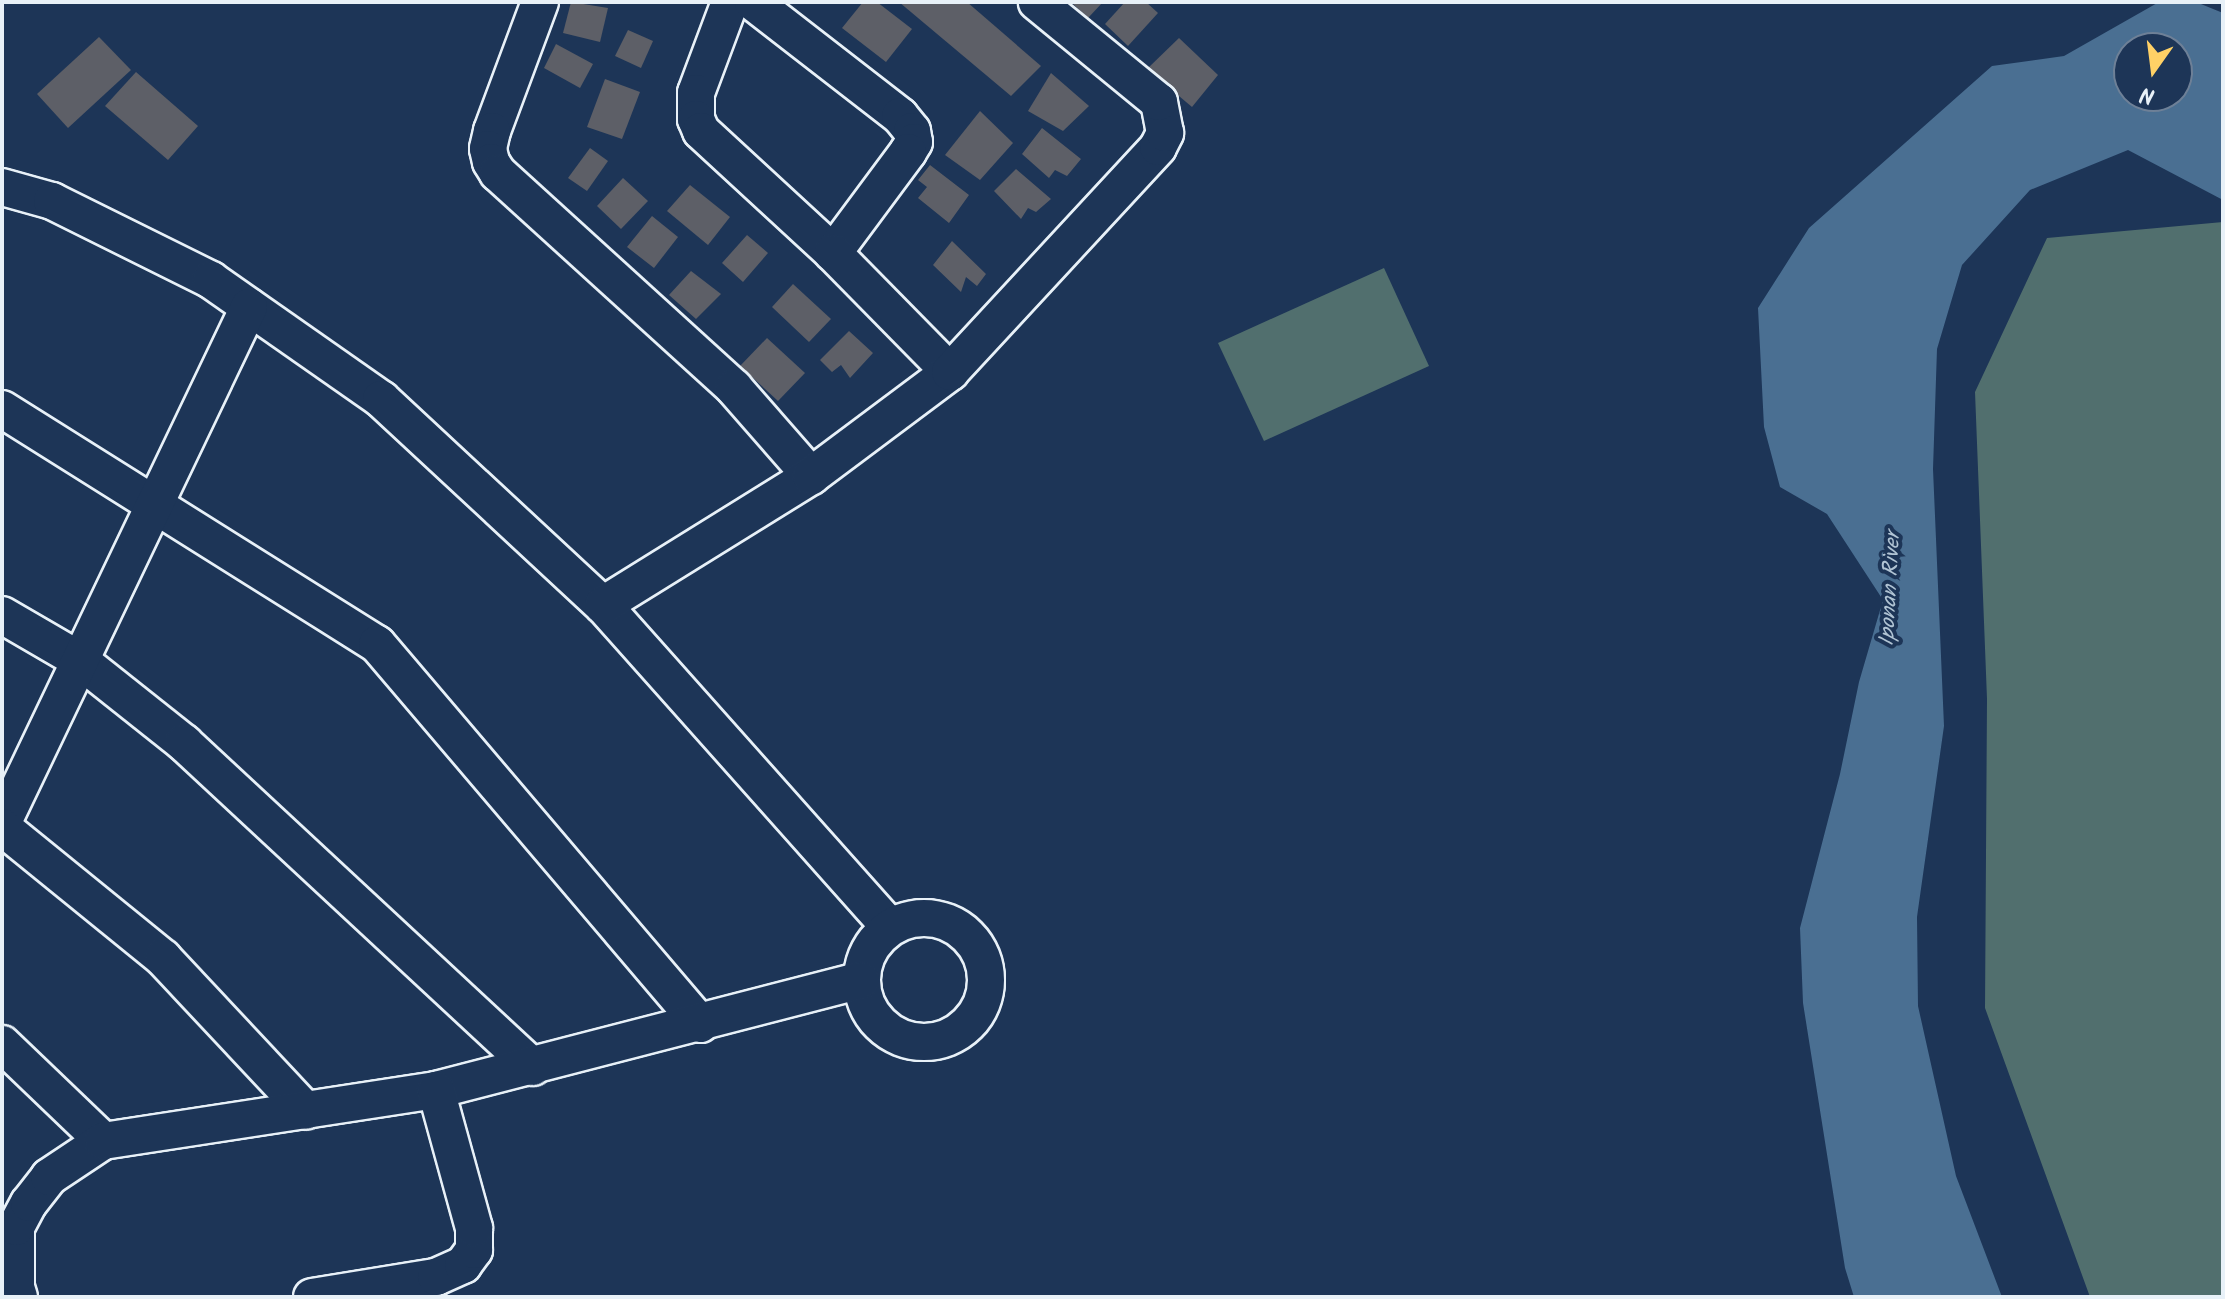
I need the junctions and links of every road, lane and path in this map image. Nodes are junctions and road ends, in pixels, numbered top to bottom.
1 (540, 2) edge
2 (730, 2) edge
3 (753, 2) edge
4 (1037, 2) edge
5 (2, 187) edge
6 (833, 253) junction
7 (249, 307) junction
8 (950, 372) junction
9 (2, 409) edge
10 (811, 476) junction
11 (154, 505) junction
12 (603, 605) junction
13 (2, 615) edge
14 (81, 661) junction
15 (2, 826) edge
16 (890, 927) junction
17 (861, 980) junction
18 (700, 1024) junction
19 (2, 1044) edge
20 (533, 1067) junction
21 (436, 1090) junction
22 (306, 1111) junction
23 (103, 1141) junction
24 (19, 1297) edge
25 (312, 1297) edge

1 - 10 street
2 - 6 street
3 - 6 street
4 - 8 street
5 - 7 street
6 - 8 street
7 - 11 street
7 - 12 street
8 - 10 street
9 - 11 street
10 - 12 street
11 - 14 street
11 - 18 street
12 - 16 street
13 - 14 street
14 - 15 street
14 - 20 street
15 - 22 street
16 - 17 street
16 - 17 street
17 - 18 street
18 - 20 street
19 - 23 street
20 - 21 street
21 - 22 street
21 - 25 street
22 - 23 street
23 - 24 street

